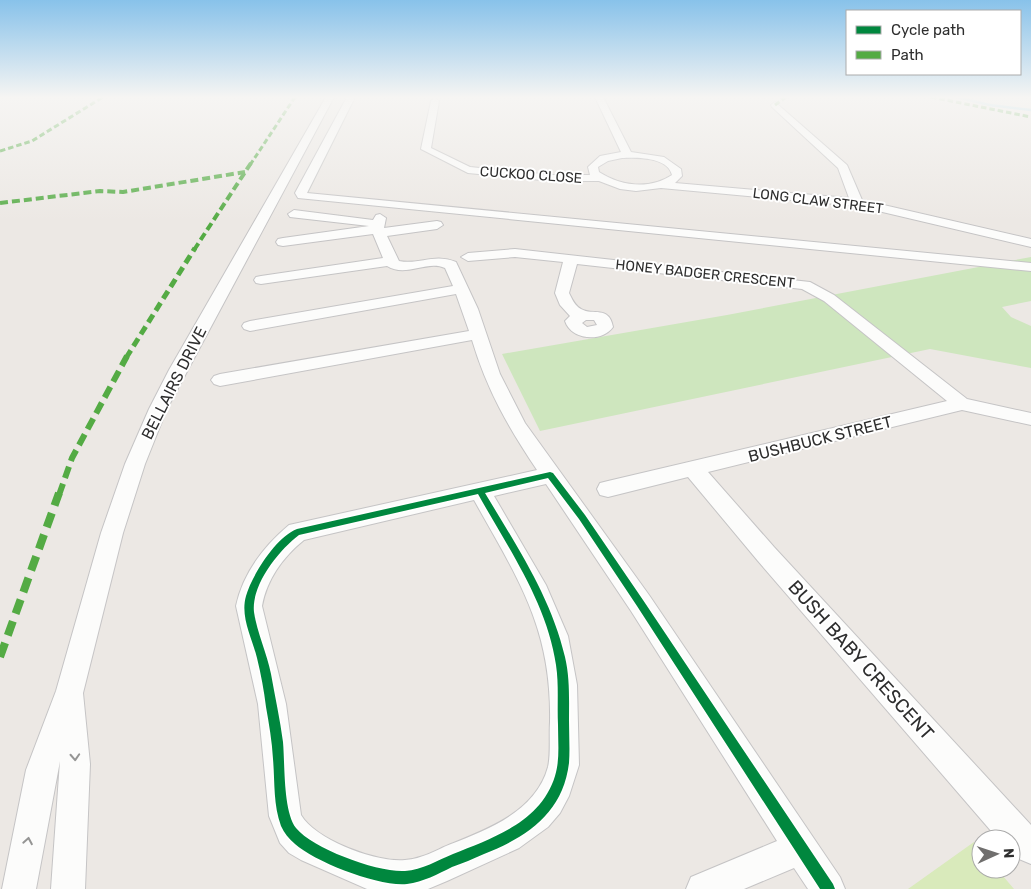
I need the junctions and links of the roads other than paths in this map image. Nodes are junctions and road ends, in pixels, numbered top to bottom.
1 (307, 138) edge
2 (329, 138) edge
3 (428, 138) edge
4 (619, 138) edge
5 (812, 138) edge
6 (627, 155) junction
7 (600, 178) junction
8 (662, 185) junction
9 (857, 202) junction
10 (294, 214) dead end
11 (437, 225) dead end
12 (379, 226) junction
13 (283, 242) dead end
14 (1031, 242) edge
15 (468, 257) dead end
16 (571, 259) junction
17 (390, 261) junction
18 (1031, 267) edge
19 (261, 280) dead end
20 (461, 289) junction
21 (579, 316) dead end
22 (250, 326) dead end
23 (479, 334) junction
24 (220, 380) dead end
25 (962, 404) junction
26 (1031, 419) edge
27 (694, 470) junction
28 (550, 475) junction
29 (608, 489) dead end
30 (480, 491) junction
31 (70, 691) junction
32 (801, 848) junction
33 (1031, 848) edge
34 (19, 889) edge
35 (68, 889) edge
36 (703, 889) edge
37 (828, 889) edge

1 - 31 street, BELLAIRS DRIVE
2 - 18 street
3 - 7 street, CUCKOO CLOSE
4 - 6 street
5 - 9 street
6 - 7 street
6 - 8 street
7 - 8 street, LONG CLAW STREET
8 - 9 street, LONG CLAW STREET
9 - 14 street, LONG CLAW STREET
10 - 12 street
11 - 12 street
12 - 13 street
12 - 17 street
15 - 16 street, HONEY BADGER CRESCENT
16 - 21 street
16 - 25 street, HONEY BADGER CRESCENT
17 - 19 street
17 - 20 street
20 - 22 street
20 - 23 street
23 - 24 street
23 - 28 street
25 - 26 street, BUSHBUCK STREET
25 - 27 street, BUSHBUCK STREET
27 - 29 street, BUSHBUCK STREET
27 - 33 street, BUSH BABY CRESCENT
28 - 30 street
28 - 32 street
30 - 30 street
34 -> 31 street, BELLAIRS DRIVE
31 -> 35 street, BELLAIRS DRIVE
32 - 36 street
32 - 37 street

